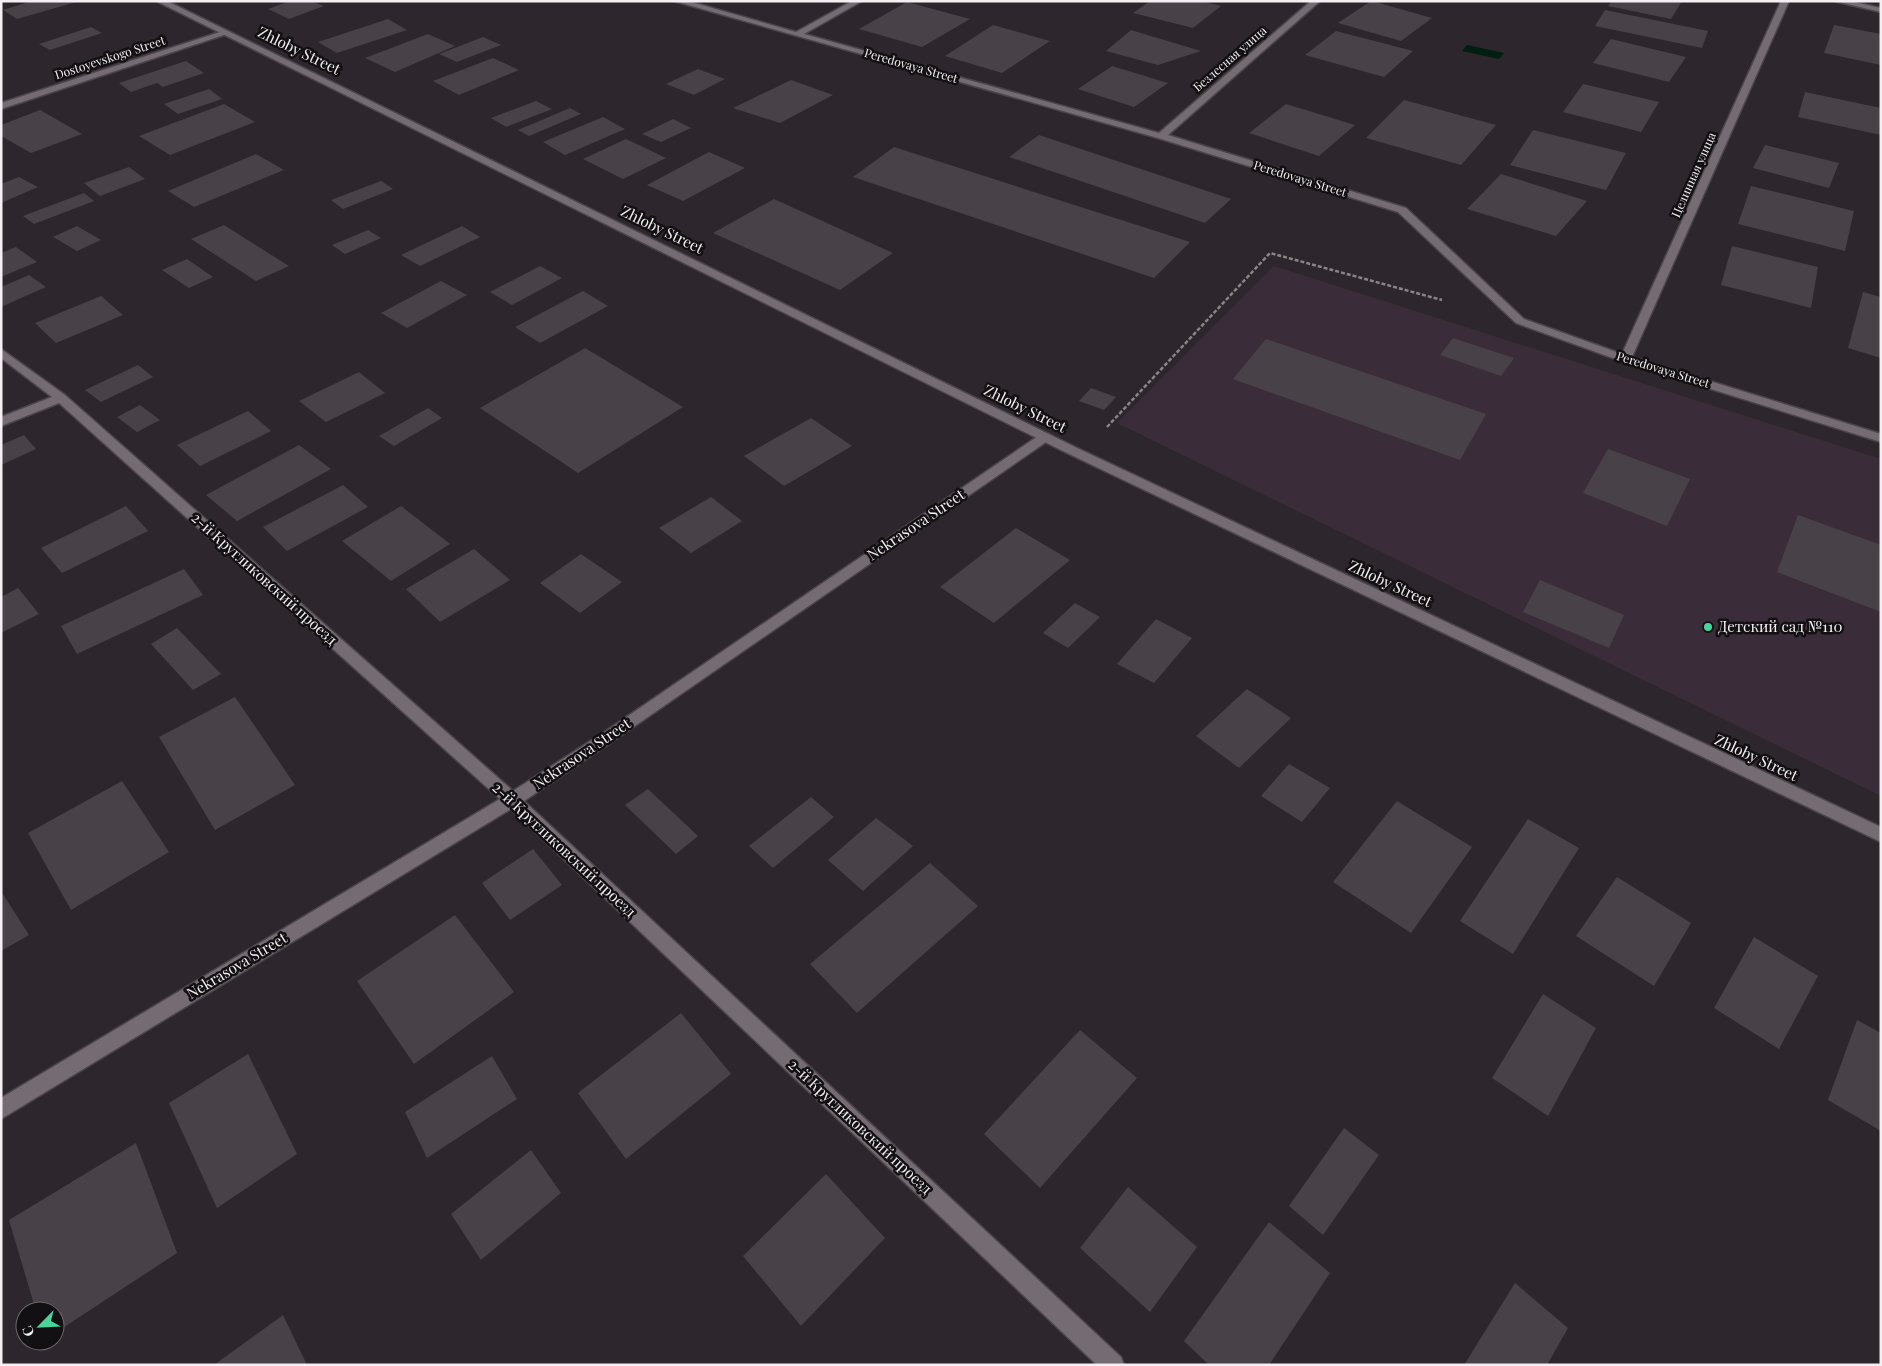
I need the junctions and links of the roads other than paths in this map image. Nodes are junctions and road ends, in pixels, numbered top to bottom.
1 (160, 1) edge
2 (678, 1) edge
3 (858, 1) edge
4 (1316, 1) edge
5 (1785, 1) edge
6 (1838, 1) edge
7 (1881, 10) edge
8 (226, 33) junction
9 (798, 34) junction
10 (1, 106) edge
11 (1161, 136) junction
12 (1, 352) edge
13 (1625, 359) junction
14 (61, 398) junction
15 (1, 422) edge
16 (1045, 437) junction
17 (1881, 438) edge
18 (512, 800) junction
19 (1881, 835) edge
20 (1, 1110) edge
21 (1112, 1365) edge

1 - 8 street, Zhloby Street
2 - 9 street, Peredovaya Street
3 - 9 street
4 - 11 street, Безлесная улица
5 - 13 street, Целинная улица
6 - 7 street
8 - 10 street, Dostoyevskogo Street
8 - 16 street, Zhloby Street
9 - 11 street, Peredovaya Street
11 - 13 street, Peredovaya Street
12 - 14 street, 2-й Кругликовский проезд
13 - 17 street, Peredovaya Street
14 - 15 street
14 - 18 street, 2-й Кругликовский проезд
16 - 18 street, Nekrasova Street
16 - 19 street, Zhloby Street
18 - 20 street, Nekrasova Street
18 - 21 street, 2-й Кругликовский проезд

